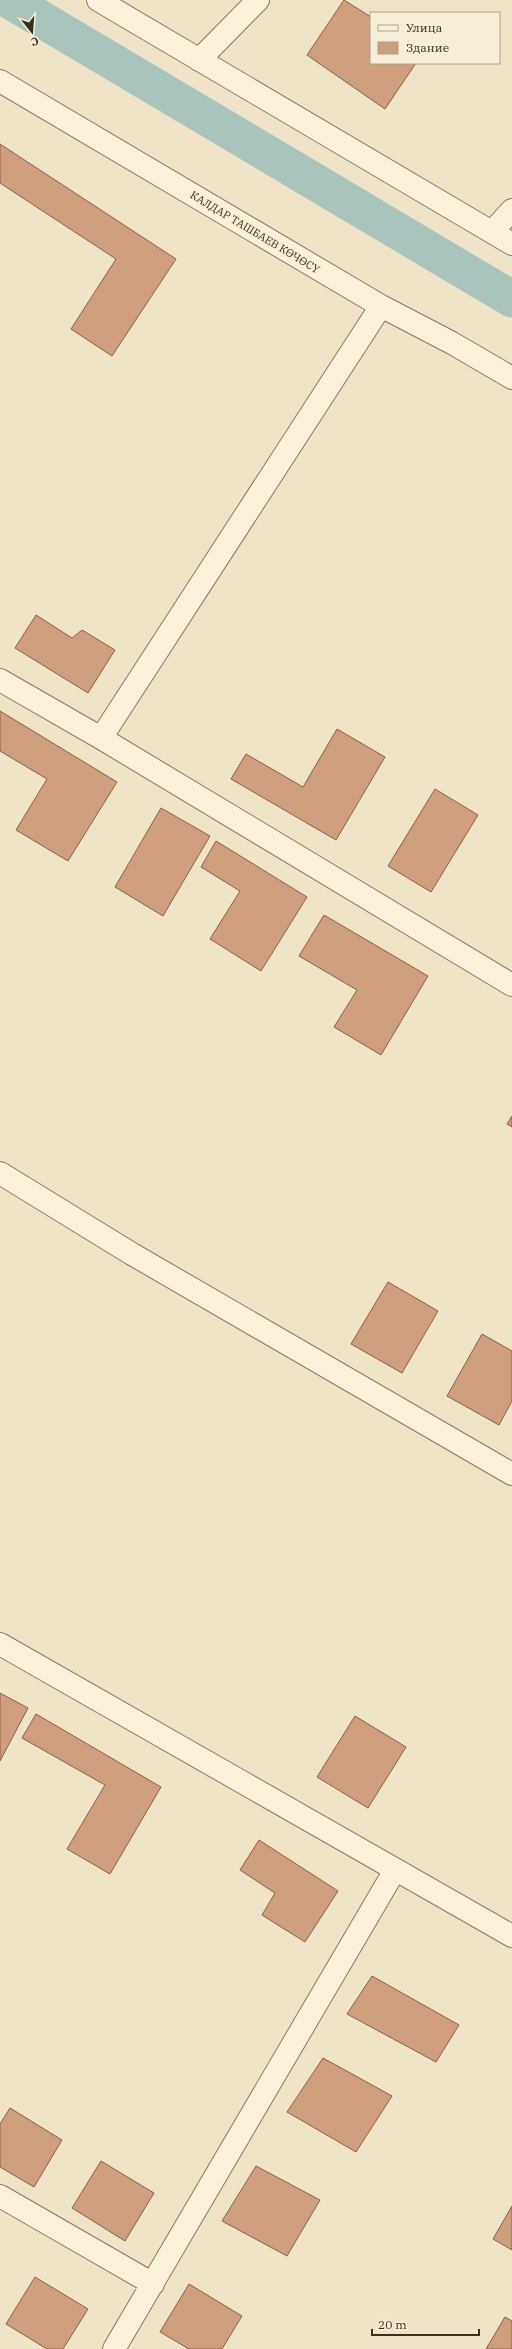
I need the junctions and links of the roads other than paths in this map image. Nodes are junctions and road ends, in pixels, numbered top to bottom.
1 (98, 0) edge
2 (258, 0) edge
3 (199, 60) junction
4 (0, 81) edge
5 (512, 210) edge
6 (492, 232) junction
7 (512, 244) edge
8 (381, 306) junction
9 (512, 378) edge
10 (0, 680) edge
11 (101, 738) junction
12 (512, 985) edge
13 (0, 1173) edge
14 (512, 1474) edge
15 (0, 1644) edge
16 (395, 1870) junction
17 (512, 1936) edge
18 (0, 2196) edge
19 (153, 2284) junction
20 (114, 2349) edge

1 - 3 street
2 - 3 street
3 - 6 street
4 - 8 street, КАЛДАР ТАШБАЕВ КӨЧӨСҮ
5 - 6 street
6 - 7 street
8 - 9 street, КАЛДАР ТАШБАЕВ КӨЧӨСҮ
8 - 11 street
10 - 11 street
11 - 12 street
13 - 14 street
15 - 16 street
16 - 17 street
16 - 19 street
18 - 19 street
19 - 20 street

